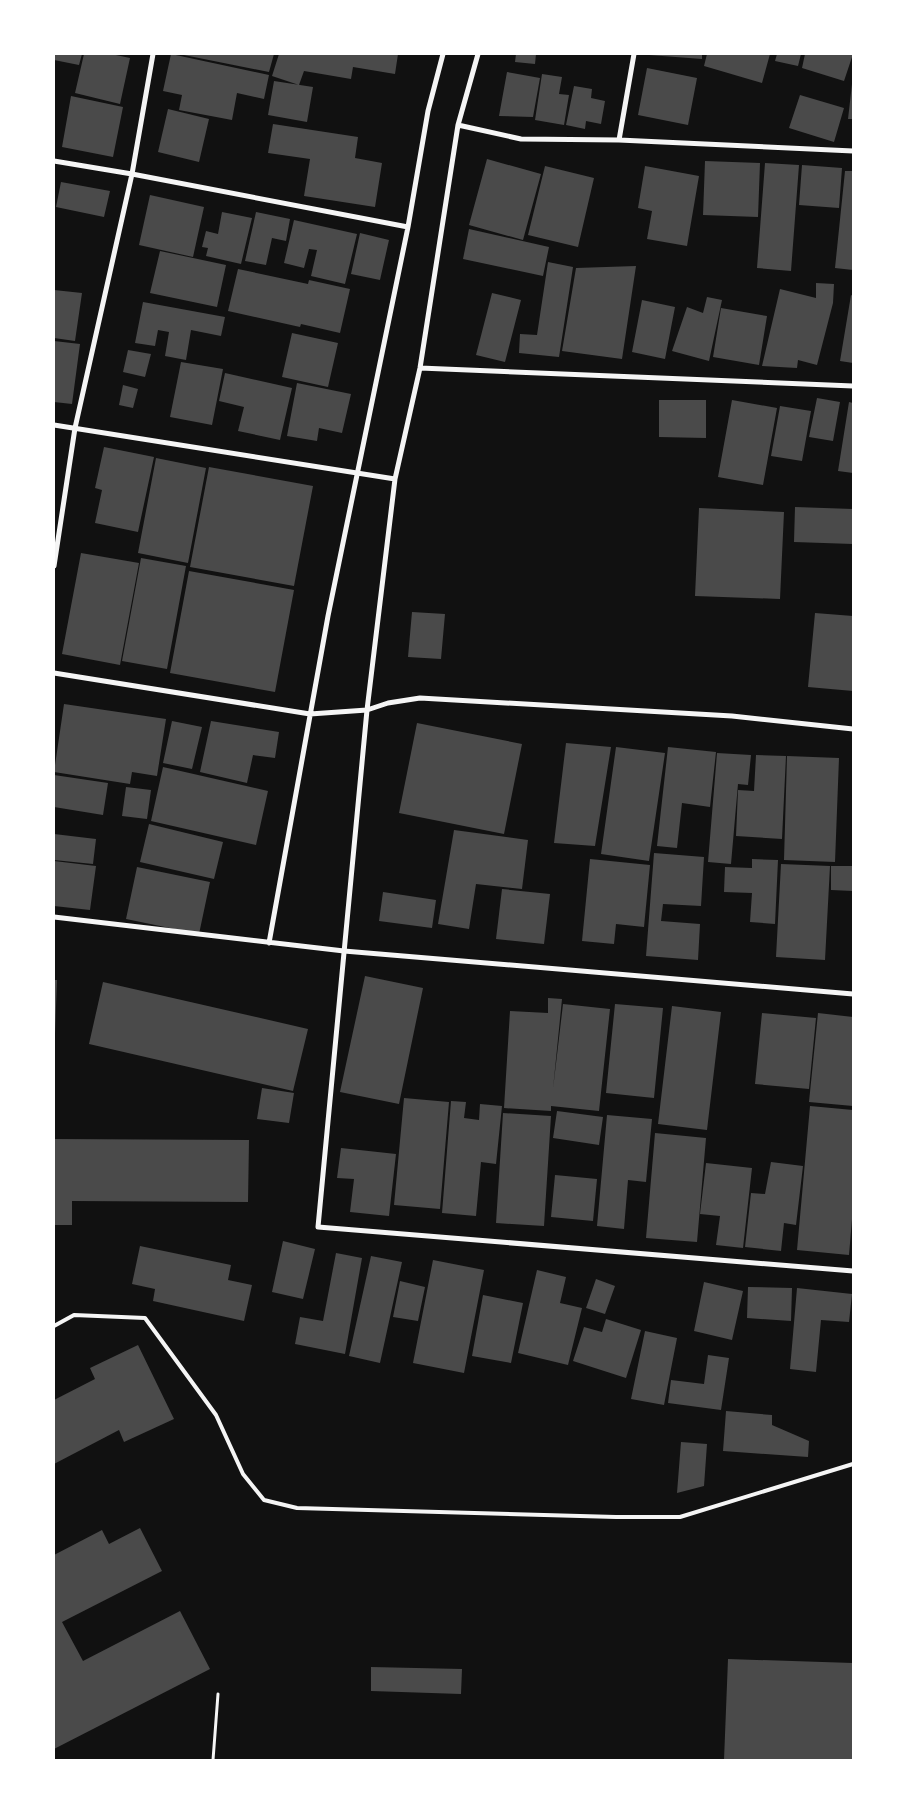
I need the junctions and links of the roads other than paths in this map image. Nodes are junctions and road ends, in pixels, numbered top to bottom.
1 (153, 54) edge
2 (443, 54) edge
3 (478, 54) edge
4 (634, 54) edge
5 (458, 125) junction
6 (619, 140) junction
7 (853, 151) edge
8 (54, 162) edge
9 (132, 174) junction
10 (408, 227) junction
11 (420, 368) junction
12 (853, 386) edge
13 (54, 425) edge
14 (75, 428) junction
15 (358, 472) junction
16 (395, 479) junction
17 (54, 566) edge
18 (54, 673) edge
19 (367, 710) junction
20 (310, 714) junction
21 (853, 729) edge
22 (54, 917) edge
23 (269, 943) junction
24 (344, 951) junction
25 (853, 994) edge
26 (853, 1271) edge
27 (54, 1326) edge
28 (853, 1464) edge

1 - 9 street
2 - 10 street
3 - 5 street
4 - 6 street
5 - 6 street
5 - 11 street
6 - 7 street
8 - 9 street
9 - 10 street
9 - 14 street
10 - 15 street
11 - 12 street
11 - 16 street
13 - 14 street
14 - 15 street
14 - 17 street
15 - 16 street
15 - 20 street
16 - 19 street
18 - 20 street
19 - 20 street
19 - 21 street
19 - 24 street
20 - 23 street
22 - 23 street
23 - 24 street
24 - 25 street
24 - 26 street
27 - 28 lane

